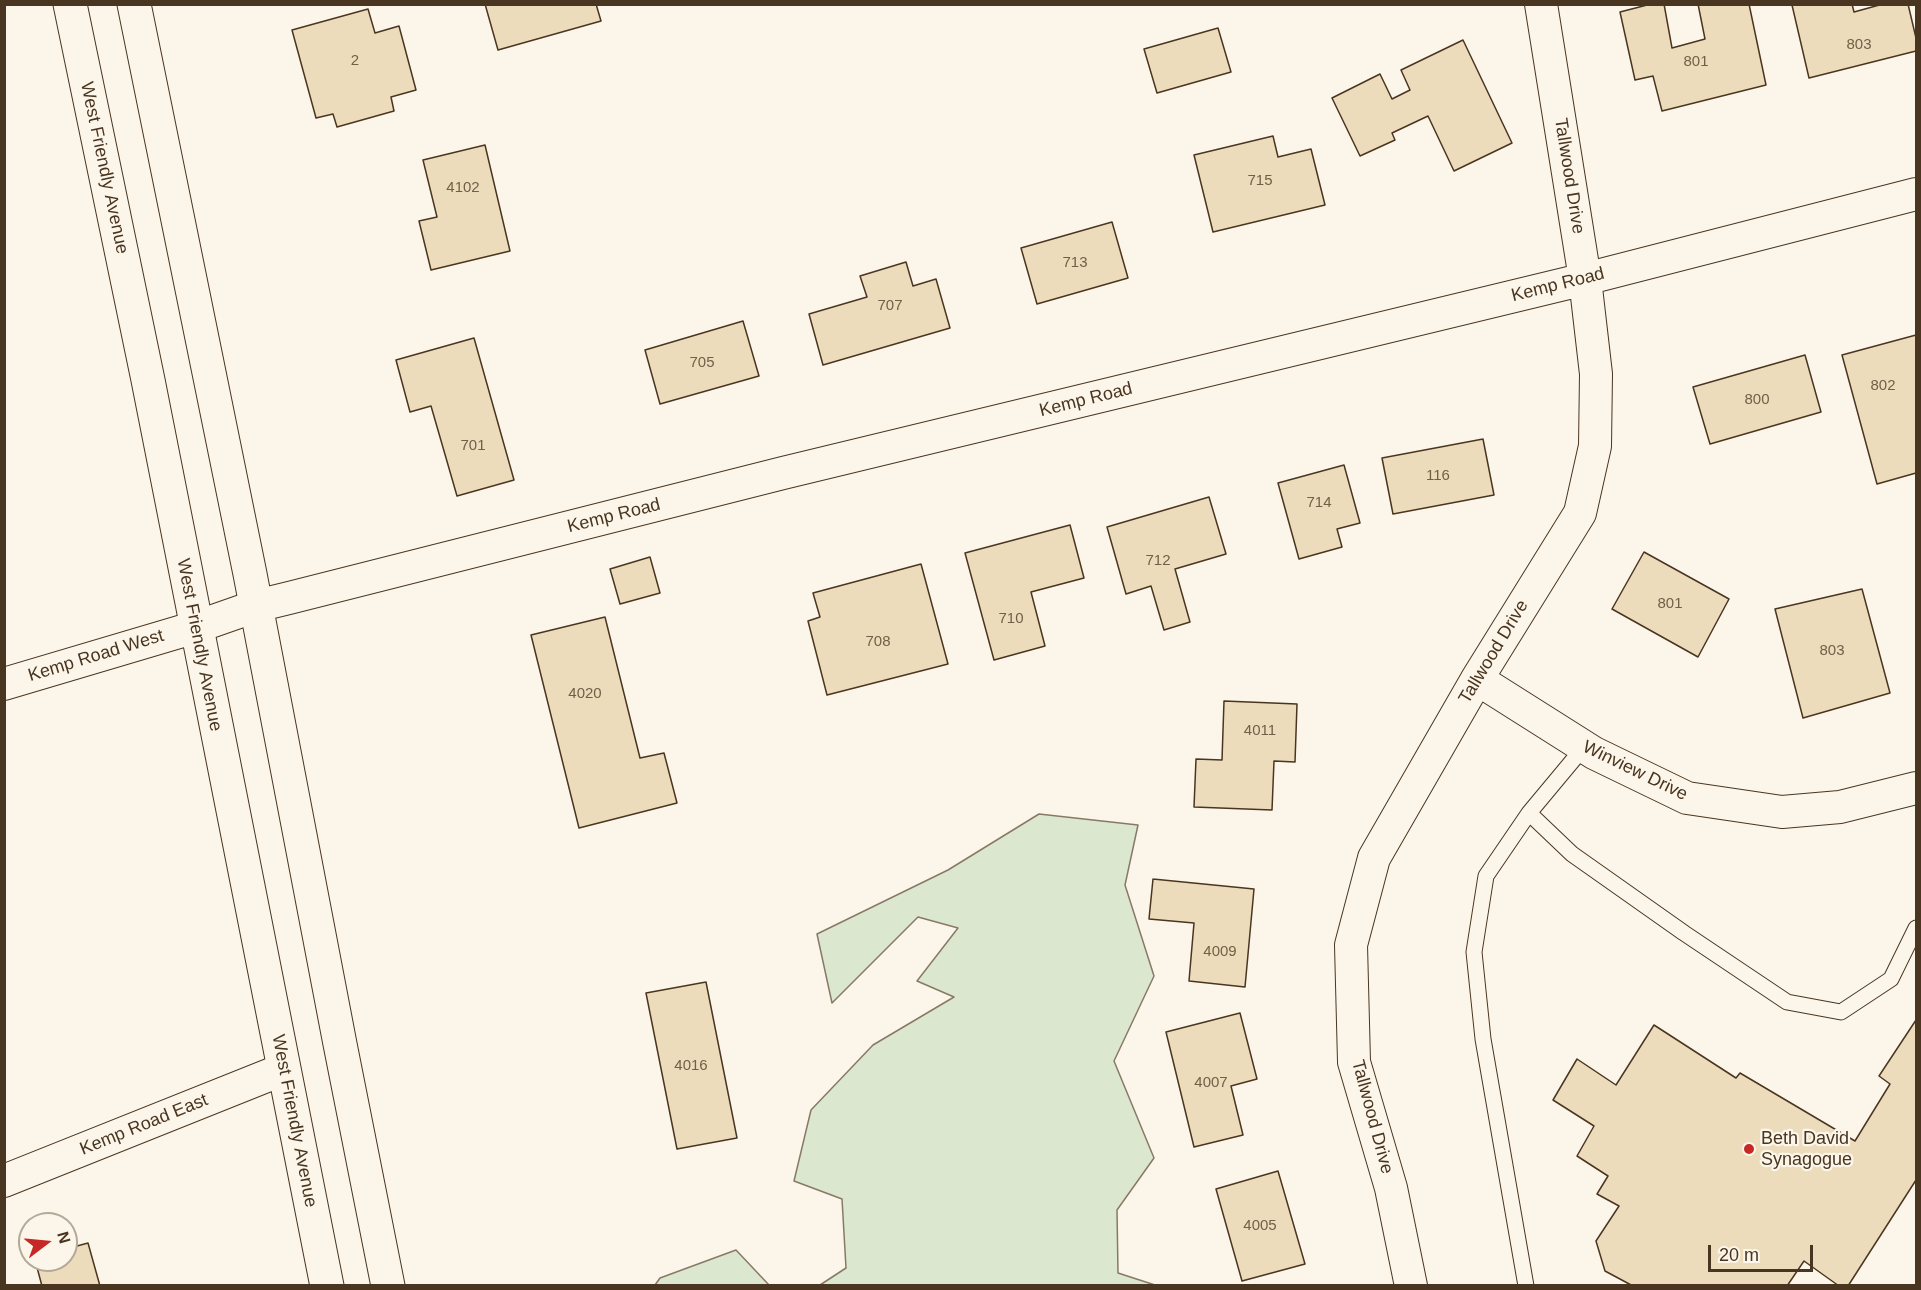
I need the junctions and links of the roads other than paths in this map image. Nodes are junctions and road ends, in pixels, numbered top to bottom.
1 (70, 4) edge
2 (134, 4) edge
3 (1541, 4) edge
4 (1917, 194) edge
5 (1585, 279) junction
6 (256, 606) junction
7 (196, 627) junction
8 (1477, 679) junction
9 (4, 684) edge
10 (1584, 747) junction
11 (1917, 788) edge
12 (1529, 813) junction
13 (1917, 928) edge
14 (284, 1069) junction
15 (4, 1181) edge
16 (327, 1286) edge
17 (388, 1286) edge
18 (1412, 1286) edge
19 (1526, 1286) edge

1 - 7 main road, West Friendly Avenue
2 - 6 main road
3 - 5 street, Tallwood Drive
4 - 5 street, Kemp Road
5 - 6 street, Kemp Road
5 - 8 street, Tallwood Drive
6 - 7 street, Kemp Road West
6 - 17 main road
7 - 9 street, Kemp Road West
7 - 14 main road, West Friendly Avenue
8 - 10 street, Winview Drive
8 - 18 street, Tallwood Drive
10 - 11 street, Winview Drive
10 - 12 lane
12 - 13 lane
12 - 19 lane
14 - 15 street, Kemp Road East
14 - 16 main road, West Friendly Avenue

